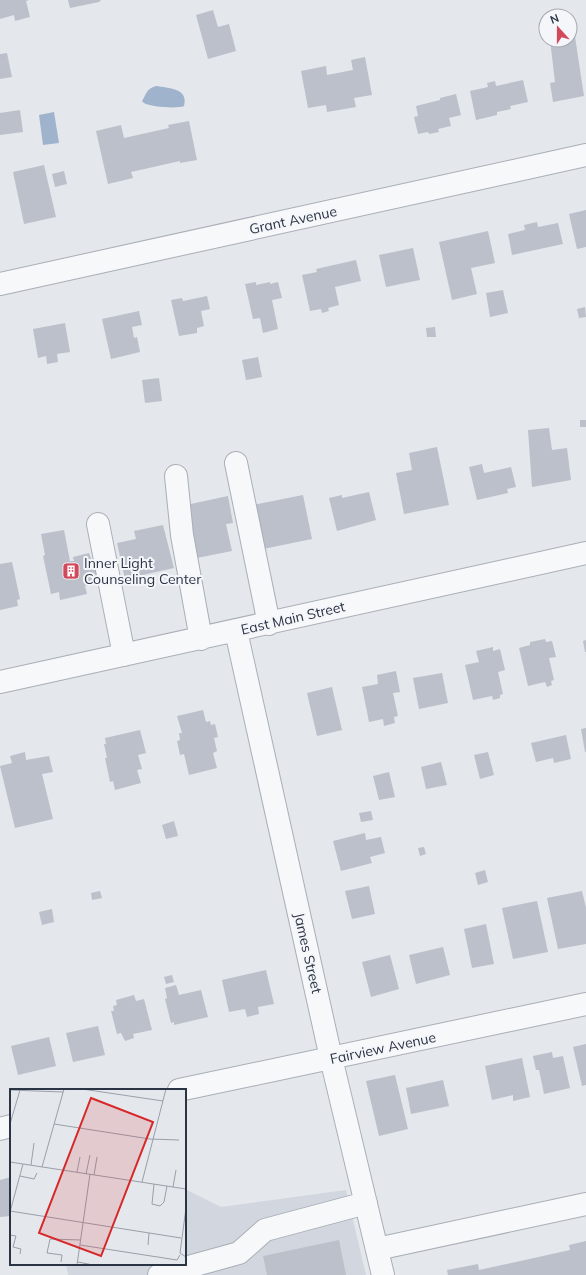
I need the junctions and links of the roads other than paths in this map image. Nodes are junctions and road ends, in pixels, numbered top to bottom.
1 (586, 155) edge
2 (0, 284) edge
3 (236, 463) dead end
4 (176, 476) dead end
5 (98, 524) dead end
6 (586, 553) edge
7 (268, 624) junction
8 (236, 631) junction
9 (201, 638) junction
10 (124, 655) junction
11 (0, 682) edge
12 (586, 1004) edge
13 (331, 1058) junction
14 (184, 1089) edge
15 (10, 1126) edge
16 (0, 1129) edge
17 (366, 1204) junction
18 (586, 1204) edge
19 (377, 1249) junction
20 (159, 1275) edge
21 (383, 1275) edge

1 - 2 street, Grant Avenue
3 - 7 street
4 - 9 street
5 - 10 street
6 - 7 street, East Main Street
7 - 8 street, East Main Street
8 - 9 street, East Main Street
8 - 13 street, James Street
9 - 10 street, East Main Street
10 - 11 street, East Main Street
12 - 13 street, Fairview Avenue
13 - 14 street, Fairview Avenue
13 - 17 street, James Street
15 - 16 street
17 - 19 street, James Street
17 - 20 street
18 - 19 street
19 - 21 street, James Street

